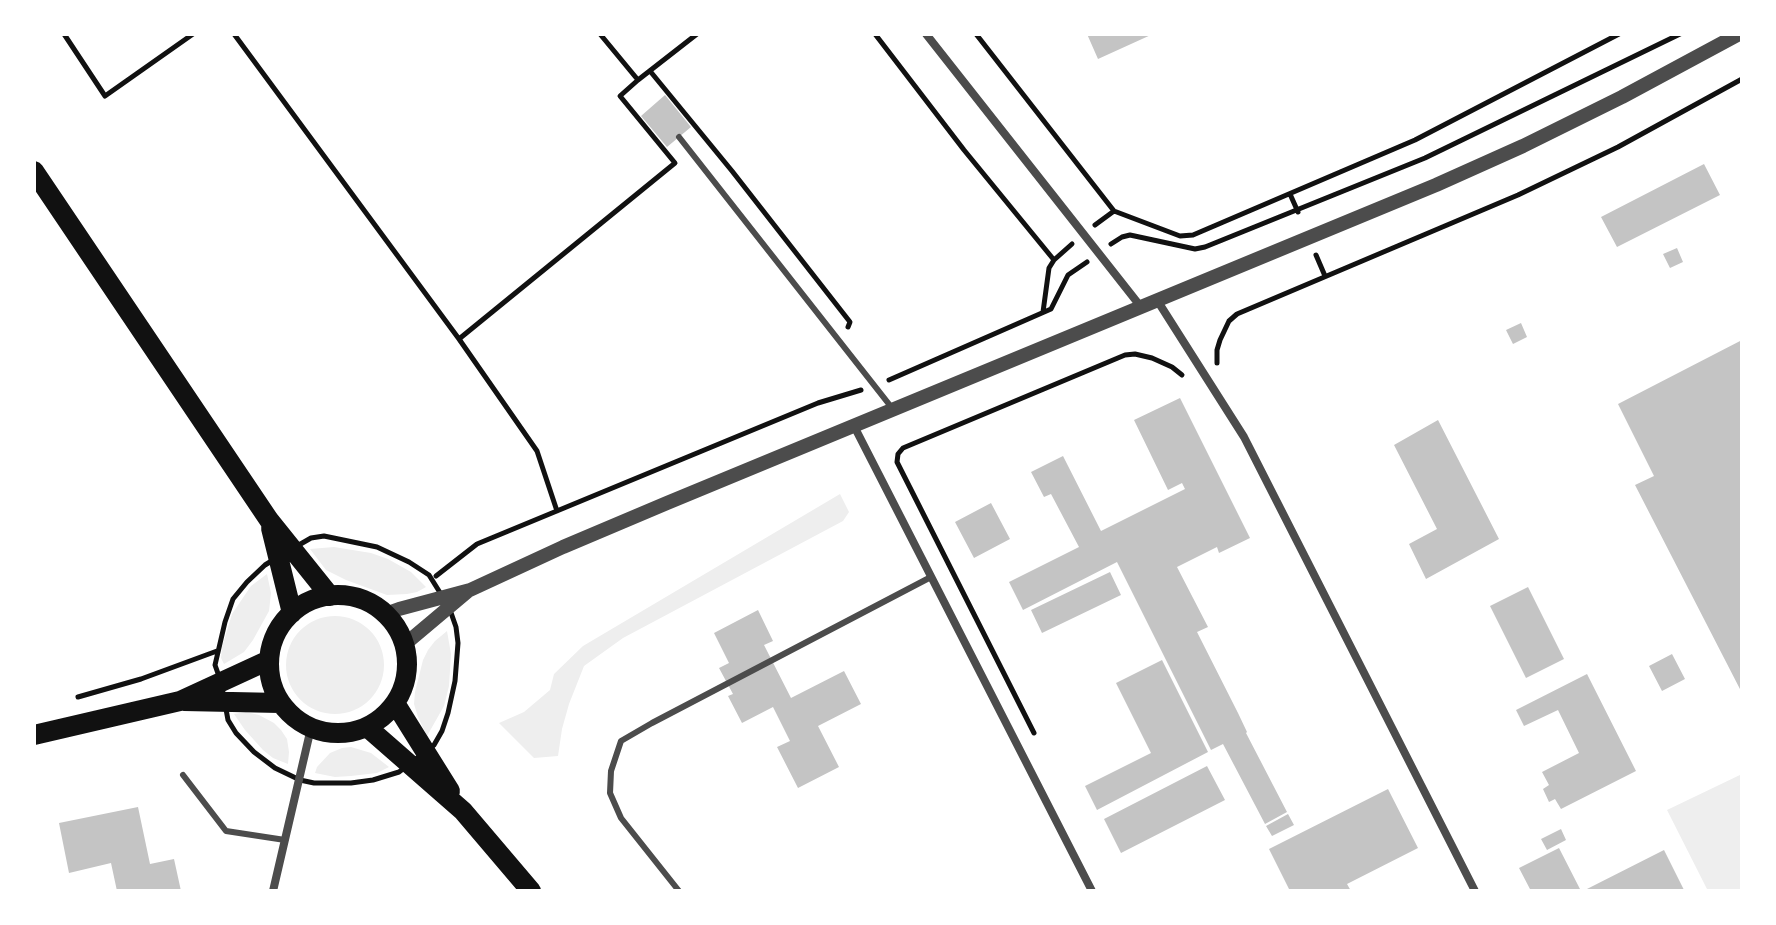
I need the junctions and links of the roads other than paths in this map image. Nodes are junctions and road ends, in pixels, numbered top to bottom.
1 (926, 34) edge
2 (1739, 34) edge
3 (679, 137) dead end
4 (34, 171) edge
5 (1157, 300) junction
6 (1141, 307) junction
7 (893, 409) junction
8 (853, 425) junction
9 (285, 553) junction
10 (931, 577) junction
11 (330, 596) junction
12 (446, 602) junction
13 (292, 613) junction
14 (385, 614) junction
15 (404, 645) junction
16 (269, 660) junction
17 (223, 692) junction
18 (280, 703) junction
19 (395, 703) junction
20 (367, 727) junction
21 (311, 728) junction
22 (34, 735) edge
23 (417, 758) junction
24 (183, 775) dead end
25 (285, 840) junction
26 (273, 891) edge
27 (531, 891) edge
28 (679, 891) edge
29 (1092, 891) edge
30 (1475, 891) edge

1 - 6 street
2 - 5 street
3 - 7 lane
4 - 9 main road
5 - 6 street
5 - 30 street
6 - 7 street
7 - 8 street
8 - 10 street
8 - 12 street
9 - 11 main road
9 - 13 main road
10 - 28 lane
10 - 29 street
11 - 13 main road
11 - 14 main road
12 - 14 street
12 - 15 street
13 - 16 main road
14 - 15 main road
15 - 19 main road
16 - 17 main road
16 - 18 main road
17 - 18 main road
17 - 22 main road
18 - 21 main road
19 - 20 main road
19 - 23 main road
20 - 21 main road
20 - 23 main road
21 - 25 street
23 - 27 main road
24 - 25 lane
25 - 26 street

